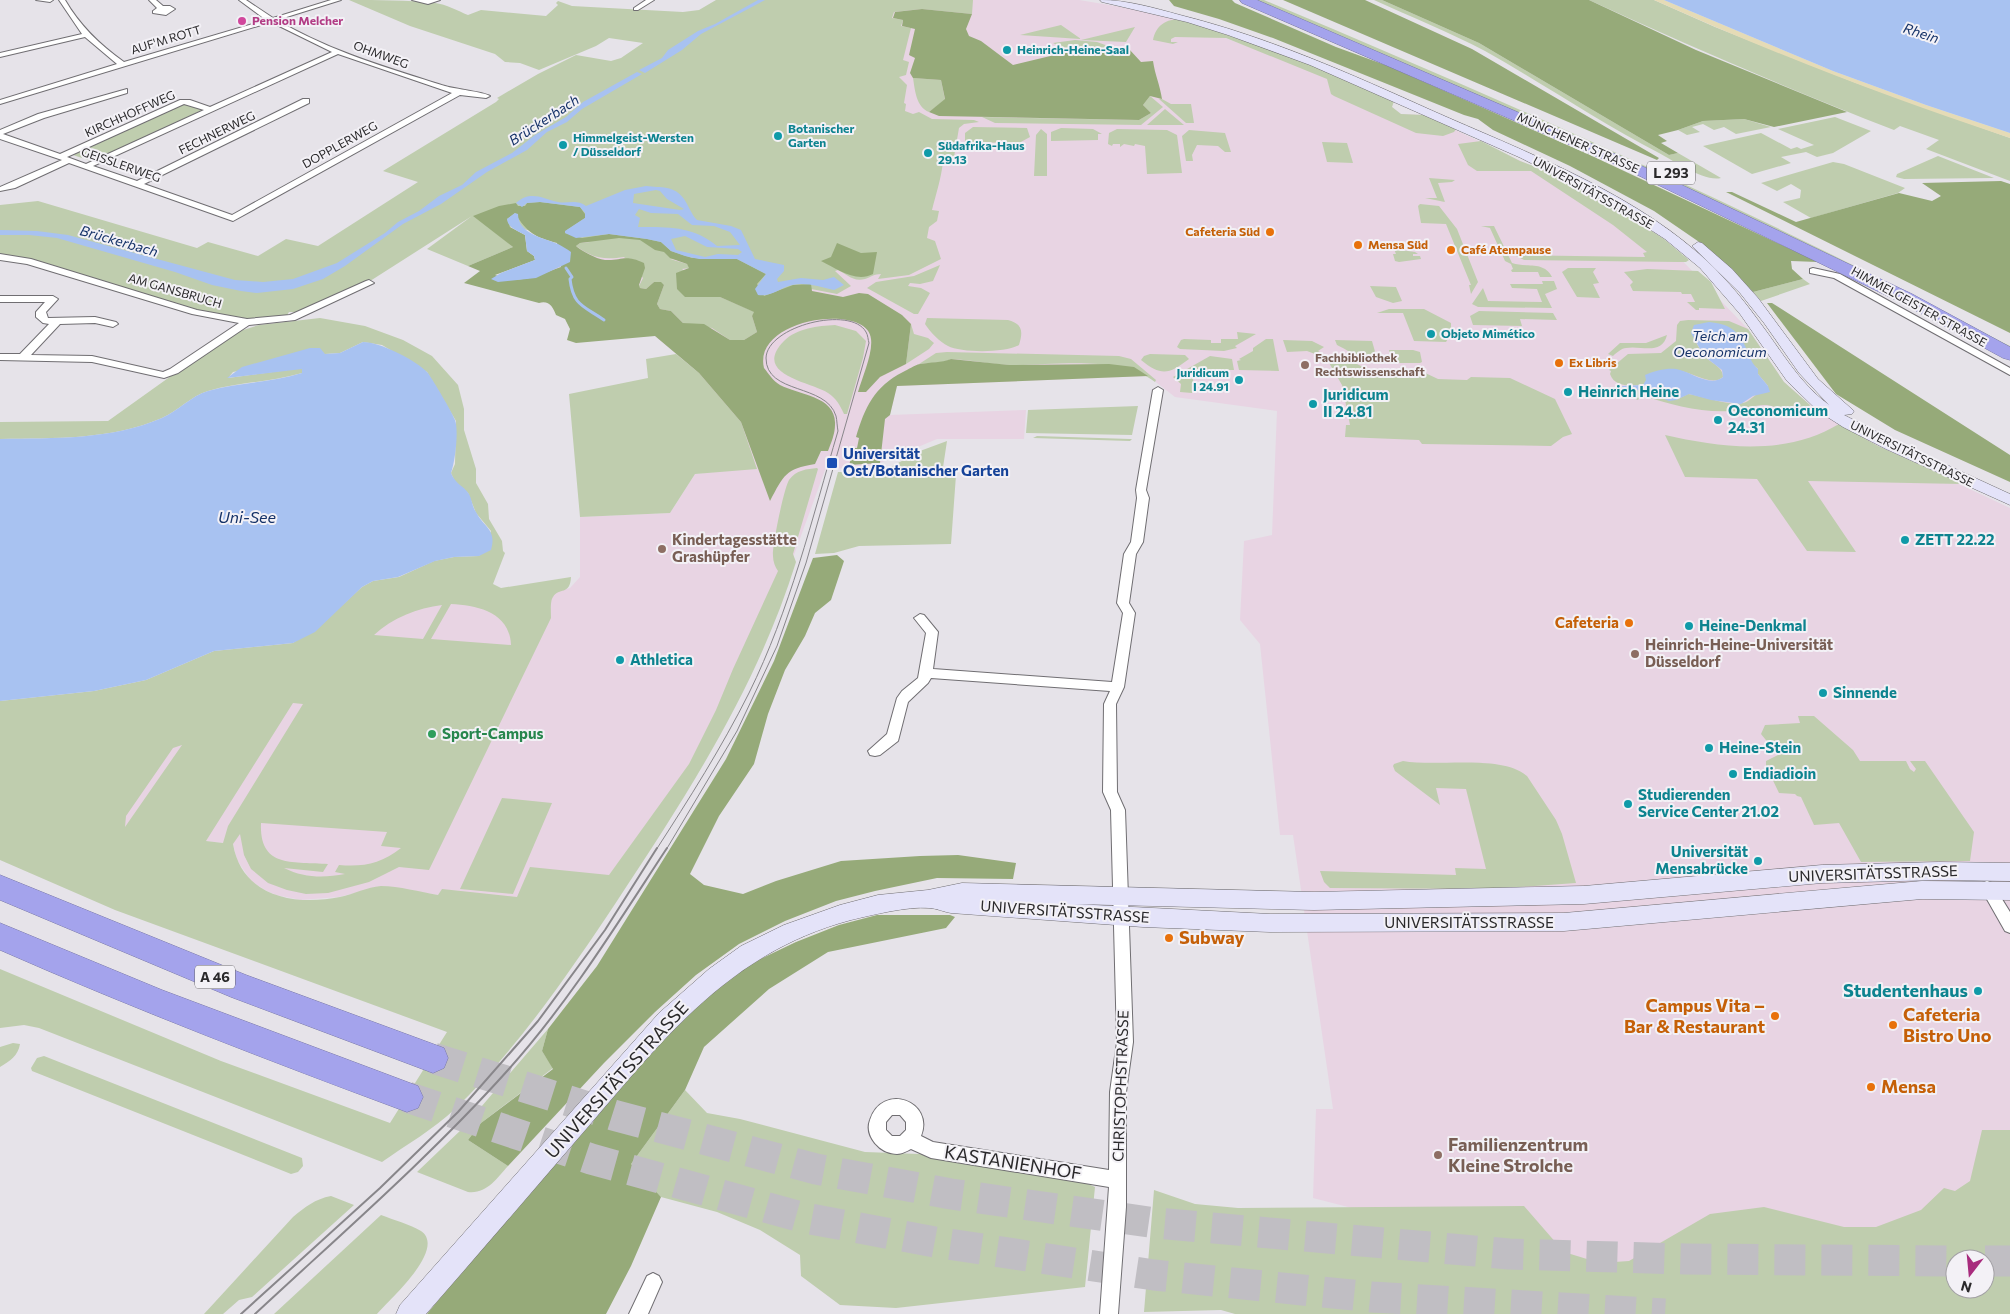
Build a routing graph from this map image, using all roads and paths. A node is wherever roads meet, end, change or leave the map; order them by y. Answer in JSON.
{"nodes":[{"id":1,"x":39,"y":0,"type":"edge"},
{"id":2,"x":50,"y":0,"type":"edge"},
{"id":3,"x":62,"y":0,"type":"edge"},
{"id":4,"x":152,"y":0,"type":"edge"},
{"id":5,"x":242,"y":0,"type":"edge"},
{"id":6,"x":338,"y":0,"type":"edge"},
{"id":7,"x":415,"y":0,"type":"edge"},
{"id":8,"x":437,"y":0,"type":"edge"},
{"id":9,"x":651,"y":0,"type":"edge"},
{"id":10,"x":1104,"y":0,"type":"edge"},
{"id":11,"x":1132,"y":0,"type":"edge"},
{"id":12,"x":1238,"y":0,"type":"edge"},
{"id":13,"x":1246,"y":0,"type":"edge"},
{"id":14,"x":1269,"y":4,"type":"edge"},
{"id":15,"x":161,"y":8,"type":"dead end"},
{"id":16,"x":636,"y":9,"type":"dead end"},
{"id":17,"x":272,"y":20,"type":"junction"},
{"id":18,"x":85,"y":35,"type":"junction"},
{"id":19,"x":339,"y":51,"type":"junction"},
{"id":20,"x":0,"y":55,"type":"edge"},
{"id":21,"x":123,"y":65,"type":"junction"},
{"id":22,"x":124,"y":91,"type":"dead end"},
{"id":23,"x":459,"y":92,"type":"junction"},
{"id":24,"x":486,"y":96,"type":"dead end"},
{"id":25,"x":306,"y":101,"type":"dead end"},
{"id":26,"x":0,"y":102,"type":"edge"},
{"id":27,"x":209,"y":109,"type":"junction"},
{"id":28,"x":0,"y":134,"type":"edge"},
{"id":29,"x":65,"y":158,"type":"junction"},
{"id":30,"x":87,"y":166,"type":"junction"},
{"id":31,"x":138,"y":184,"type":"junction"},
{"id":32,"x":0,"y":189,"type":"edge"},
{"id":33,"x":233,"y":218,"type":"joint"},
{"id":34,"x":0,"y":257,"type":"edge"},
{"id":35,"x":1813,"y":271,"type":"dead end"},
{"id":36,"x":369,"y":283,"type":"dead end"},
{"id":37,"x":0,"y":298,"type":"edge"},
{"id":38,"x":56,"y":321,"type":"junction"},
{"id":39,"x":247,"y":322,"type":"junction"},
{"id":40,"x":113,"y":324,"type":"dead end"},
{"id":41,"x":2010,"y":341,"type":"edge"},
{"id":42,"x":2010,"y":354,"type":"edge"},
{"id":43,"x":0,"y":357,"type":"edge"},
{"id":44,"x":22,"y":358,"type":"junction"},
{"id":45,"x":2010,"y":372,"type":"edge"},
{"id":46,"x":1158,"y":390,"type":"dead end"},
{"id":47,"x":2010,"y":488,"type":"edge"},
{"id":48,"x":2010,"y":500,"type":"edge"},
{"id":49,"x":920,"y":618,"type":"dead end"},
{"id":50,"x":926,"y":673,"type":"junction"},
{"id":51,"x":1118,"y":687,"type":"junction"},
{"id":52,"x":875,"y":751,"type":"dead end"},
{"id":53,"x":1978,"y":871,"type":"junction"},
{"id":54,"x":2010,"y":872,"type":"edge"},
{"id":55,"x":0,"y":887,"type":"edge"},
{"id":56,"x":2000,"y":891,"type":"edge"},
{"id":57,"x":1120,"y":896,"type":"junction"},
{"id":58,"x":928,"y":898,"type":"junction"},
{"id":59,"x":1120,"y":916,"type":"junction"},
{"id":60,"x":2010,"y":926,"type":"edge"},
{"id":61,"x":0,"y":936,"type":"edge"},
{"id":62,"x":433,"y":1058,"type":"tunnel mouth"},
{"id":63,"x":407,"y":1097,"type":"tunnel mouth"},
{"id":64,"x":910,"y":1139,"type":"dead end"},
{"id":65,"x":1118,"y":1180,"type":"junction"},
{"id":66,"x":653,"y":1282,"type":"dead end"},
{"id":67,"x":409,"y":1314,"type":"edge"},
{"id":68,"x":638,"y":1314,"type":"edge"},
{"id":69,"x":1110,"y":1314,"type":"edge"}],
"edges":[{"from":1,"to":2,"type":"street"},
{"from":3,"to":18,"type":"street"},
{"from":4,"to":15,"type":"street"},
{"from":5,"to":17,"type":"street","name":"OHMWEG"},
{"from":6,"to":17,"type":"street","name":"AUF'M ROTT"},
{"from":7,"to":8,"type":"street"},
{"from":9,"to":16,"type":"street"},
{"from":10,"to":48,"type":"street","name":"UNIVERSITÄTSSTRASSE"},
{"from":11,"to":47,"type":"street","name":"UNIVERSITÄTSSTRASSE"},
{"from":12,"to":14,"type":"highway"},
{"from":13,"to":14,"type":"highway","name":"MÜNCHENER STRASSE","number":"L 293"},
{"from":14,"to":41,"type":"highway","name":"MÜNCHENER STRASSE","number":"L 293"},
{"from":14,"to":42,"type":"highway","name":"MÜNCHENER STRASSE","number":"L 293"},
{"from":17,"to":19,"type":"street","name":"OHMWEG"},
{"from":17,"to":21,"type":"street","name":"AUF'M ROTT"},
{"from":18,"to":20,"type":"street"},
{"from":18,"to":21,"type":"street"},
{"from":19,"to":23,"type":"street","name":"OHMWEG"},
{"from":19,"to":27,"type":"street","name":"KIRCHHOFFWEG"},
{"from":21,"to":26,"type":"street","name":"AUF'M ROTT"},
{"from":22,"to":28,"type":"street","name":"GEISSLERWEG"},
{"from":23,"to":24,"type":"street","name":"OHMWEG"},
{"from":23,"to":33,"type":"street","name":"DOPPLERWEG"},
{"from":25,"to":31,"type":"street","name":"FECHNERWEG"},
{"from":27,"to":29,"type":"street","name":"KIRCHHOFFWEG"},
{"from":27,"to":30,"type":"street","name":"KIRCHHOFFWEG"},
{"from":28,"to":29,"type":"street","name":"GEISSLERWEG"},
{"from":29,"to":30,"type":"street","name":"GEISSLERWEG"},
{"from":29,"to":32,"type":"street","name":"KIRCHHOFFWEG"},
{"from":30,"to":31,"type":"street","name":"GEISSLERWEG"},
{"from":31,"to":33,"type":"street","name":"GEISSLERWEG"},
{"from":34,"to":39,"type":"street","name":"AM GANSBRUCH"},
{"from":35,"to":45,"type":"street","name":"HIMMELGEISTER STRASSE"},
{"from":36,"to":39,"type":"street","name":"AM GANSBRUCH"},
{"from":37,"to":38,"type":"street"},
{"from":38,"to":40,"type":"street"},
{"from":38,"to":44,"type":"street"},
{"from":39,"to":44,"type":"street"},
{"from":43,"to":44,"type":"street"},
{"from":46,"to":51,"type":"street","name":"CHRISTOPHSTRASSE"},
{"from":49,"to":50,"type":"street"},
{"from":50,"to":51,"type":"street"},
{"from":50,"to":52,"type":"street"},
{"from":51,"to":57,"type":"street","name":"CHRISTOPHSTRASSE"},
{"from":53,"to":54,"type":"street","name":"UNIVERSITÄTSSTRASSE"},
{"from":53,"to":56,"type":"street"},
{"from":53,"to":57,"type":"street","name":"UNIVERSITÄTSSTRASSE"},
{"from":55,"to":62,"type":"highway","number":"A 46"},
{"from":56,"to":59,"type":"street","name":"UNIVERSITÄTSSTRASSE"},
{"from":56,"to":60,"type":"street"},
{"from":57,"to":58,"type":"street","name":"UNIVERSITÄTSSTRASSE"},
{"from":57,"to":59,"type":"street","name":"CHRISTOPHSTRASSE"},
{"from":58,"to":59,"type":"street","name":"UNIVERSITÄTSSTRASSE"},
{"from":58,"to":67,"type":"street","name":"UNIVERSITÄTSSTRASSE"},
{"from":59,"to":65,"type":"street","name":"CHRISTOPHSTRASSE"},
{"from":61,"to":63,"type":"highway"},
{"from":64,"to":65,"type":"street","name":"KASTANIENHOF"},
{"from":65,"to":69,"type":"street","name":"CHRISTOPHSTRASSE"},
{"from":66,"to":68,"type":"street"}]}
